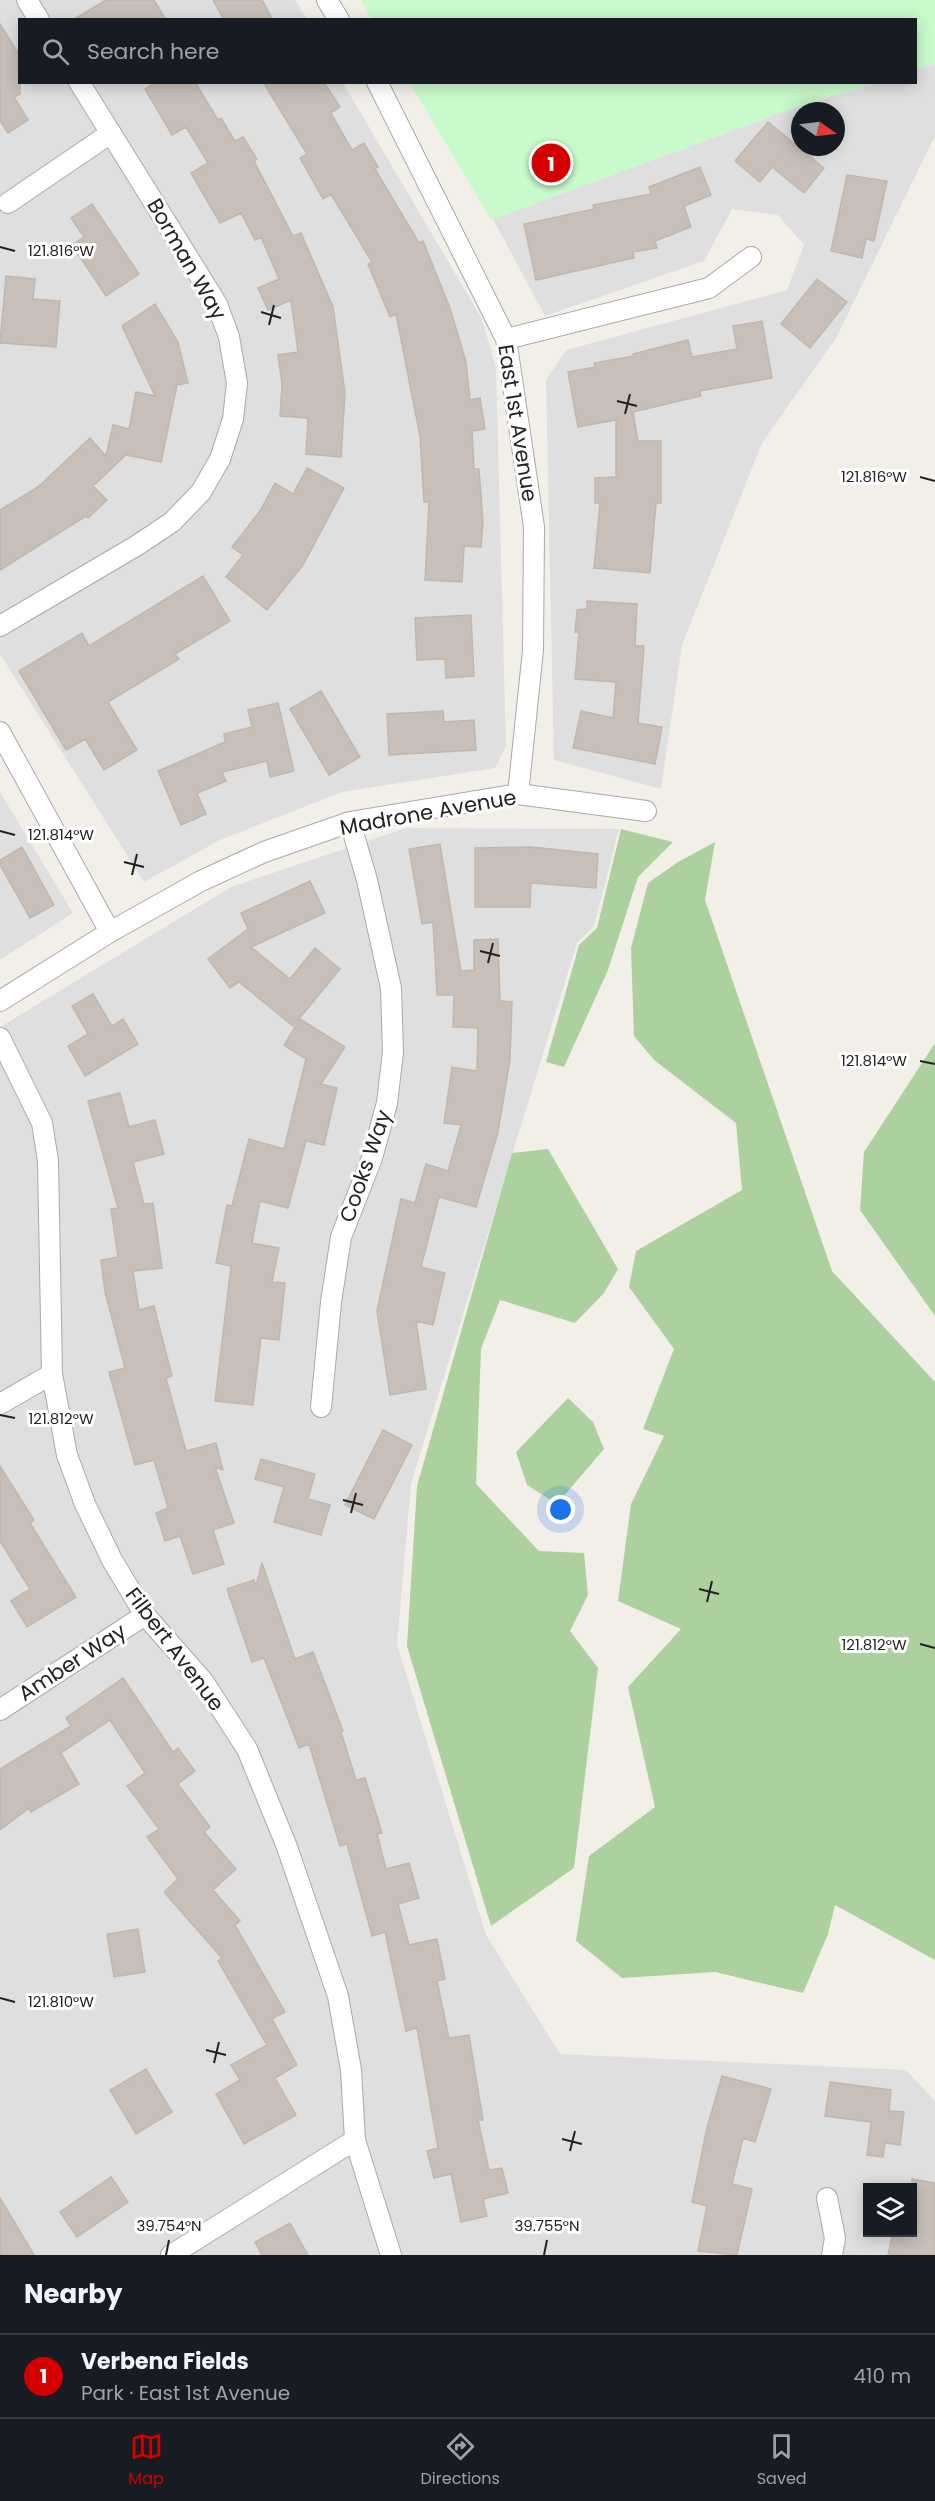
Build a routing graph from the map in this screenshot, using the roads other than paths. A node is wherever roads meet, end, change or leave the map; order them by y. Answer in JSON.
{"nodes":[{"id":1,"x":27,"y":0,"type":"edge"},
{"id":2,"x":327,"y":0,"type":"edge"},
{"id":3,"x":38,"y":18,"type":"edge"},
{"id":4,"x":338,"y":18,"type":"edge"},
{"id":5,"x":80,"y":84,"type":"edge"},
{"id":6,"x":378,"y":84,"type":"edge"},
{"id":7,"x":111,"y":133,"type":"junction"},
{"id":8,"x":8,"y":203,"type":"dead end"},
{"id":9,"x":751,"y":257,"type":"dead end"},
{"id":10,"x":506,"y":339,"type":"junction"},
{"id":11,"x":0,"y":626,"type":"edge"},
{"id":12,"x":0,"y":732,"type":"edge"},
{"id":13,"x":518,"y":794,"type":"junction"},
{"id":14,"x":646,"y":811,"type":"dead end"},
{"id":15,"x":350,"y":822,"type":"junction"},
{"id":16,"x":110,"y":932,"type":"junction"},
{"id":17,"x":0,"y":1001,"type":"edge"},
{"id":18,"x":0,"y":1038,"type":"edge"},
{"id":19,"x":52,"y":1374,"type":"junction"},
{"id":20,"x":0,"y":1404,"type":"edge"},
{"id":21,"x":321,"y":1407,"type":"dead end"},
{"id":22,"x":145,"y":1615,"type":"junction"},
{"id":23,"x":0,"y":1710,"type":"edge"},
{"id":24,"x":355,"y":2140,"type":"junction"},
{"id":25,"x":827,"y":2198,"type":"dead end"},
{"id":26,"x":171,"y":2255,"type":"edge"},
{"id":27,"x":391,"y":2255,"type":"edge"},
{"id":28,"x":832,"y":2255,"type":"edge"}],
"edges":[{"from":1,"to":3,"type":"street"},
{"from":2,"to":4,"type":"street"},
{"from":5,"to":7,"type":"street","name":"Borman Way"},
{"from":6,"to":10,"type":"street","name":"East 1st Avenue"},
{"from":7,"to":8,"type":"street"},
{"from":7,"to":11,"type":"street","name":"Borman Way"},
{"from":9,"to":10,"type":"street"},
{"from":10,"to":13,"type":"street","name":"East 1st Avenue"},
{"from":12,"to":16,"type":"street"},
{"from":13,"to":14,"type":"street","name":"Madrone Avenue"},
{"from":13,"to":15,"type":"street","name":"Madrone Avenue"},
{"from":15,"to":16,"type":"street","name":"Madrone Avenue"},
{"from":15,"to":21,"type":"street","name":"Cooks Way"},
{"from":16,"to":17,"type":"street","name":"Madrone Avenue"},
{"from":18,"to":19,"type":"street","name":"Filbert Avenue"},
{"from":19,"to":20,"type":"street"},
{"from":19,"to":22,"type":"street","name":"Filbert Avenue"},
{"from":22,"to":23,"type":"street","name":"Amber Way"},
{"from":22,"to":24,"type":"street","name":"Filbert Avenue"},
{"from":24,"to":26,"type":"street"},
{"from":24,"to":27,"type":"street","name":"Filbert Avenue"},
{"from":25,"to":28,"type":"street"}]}
